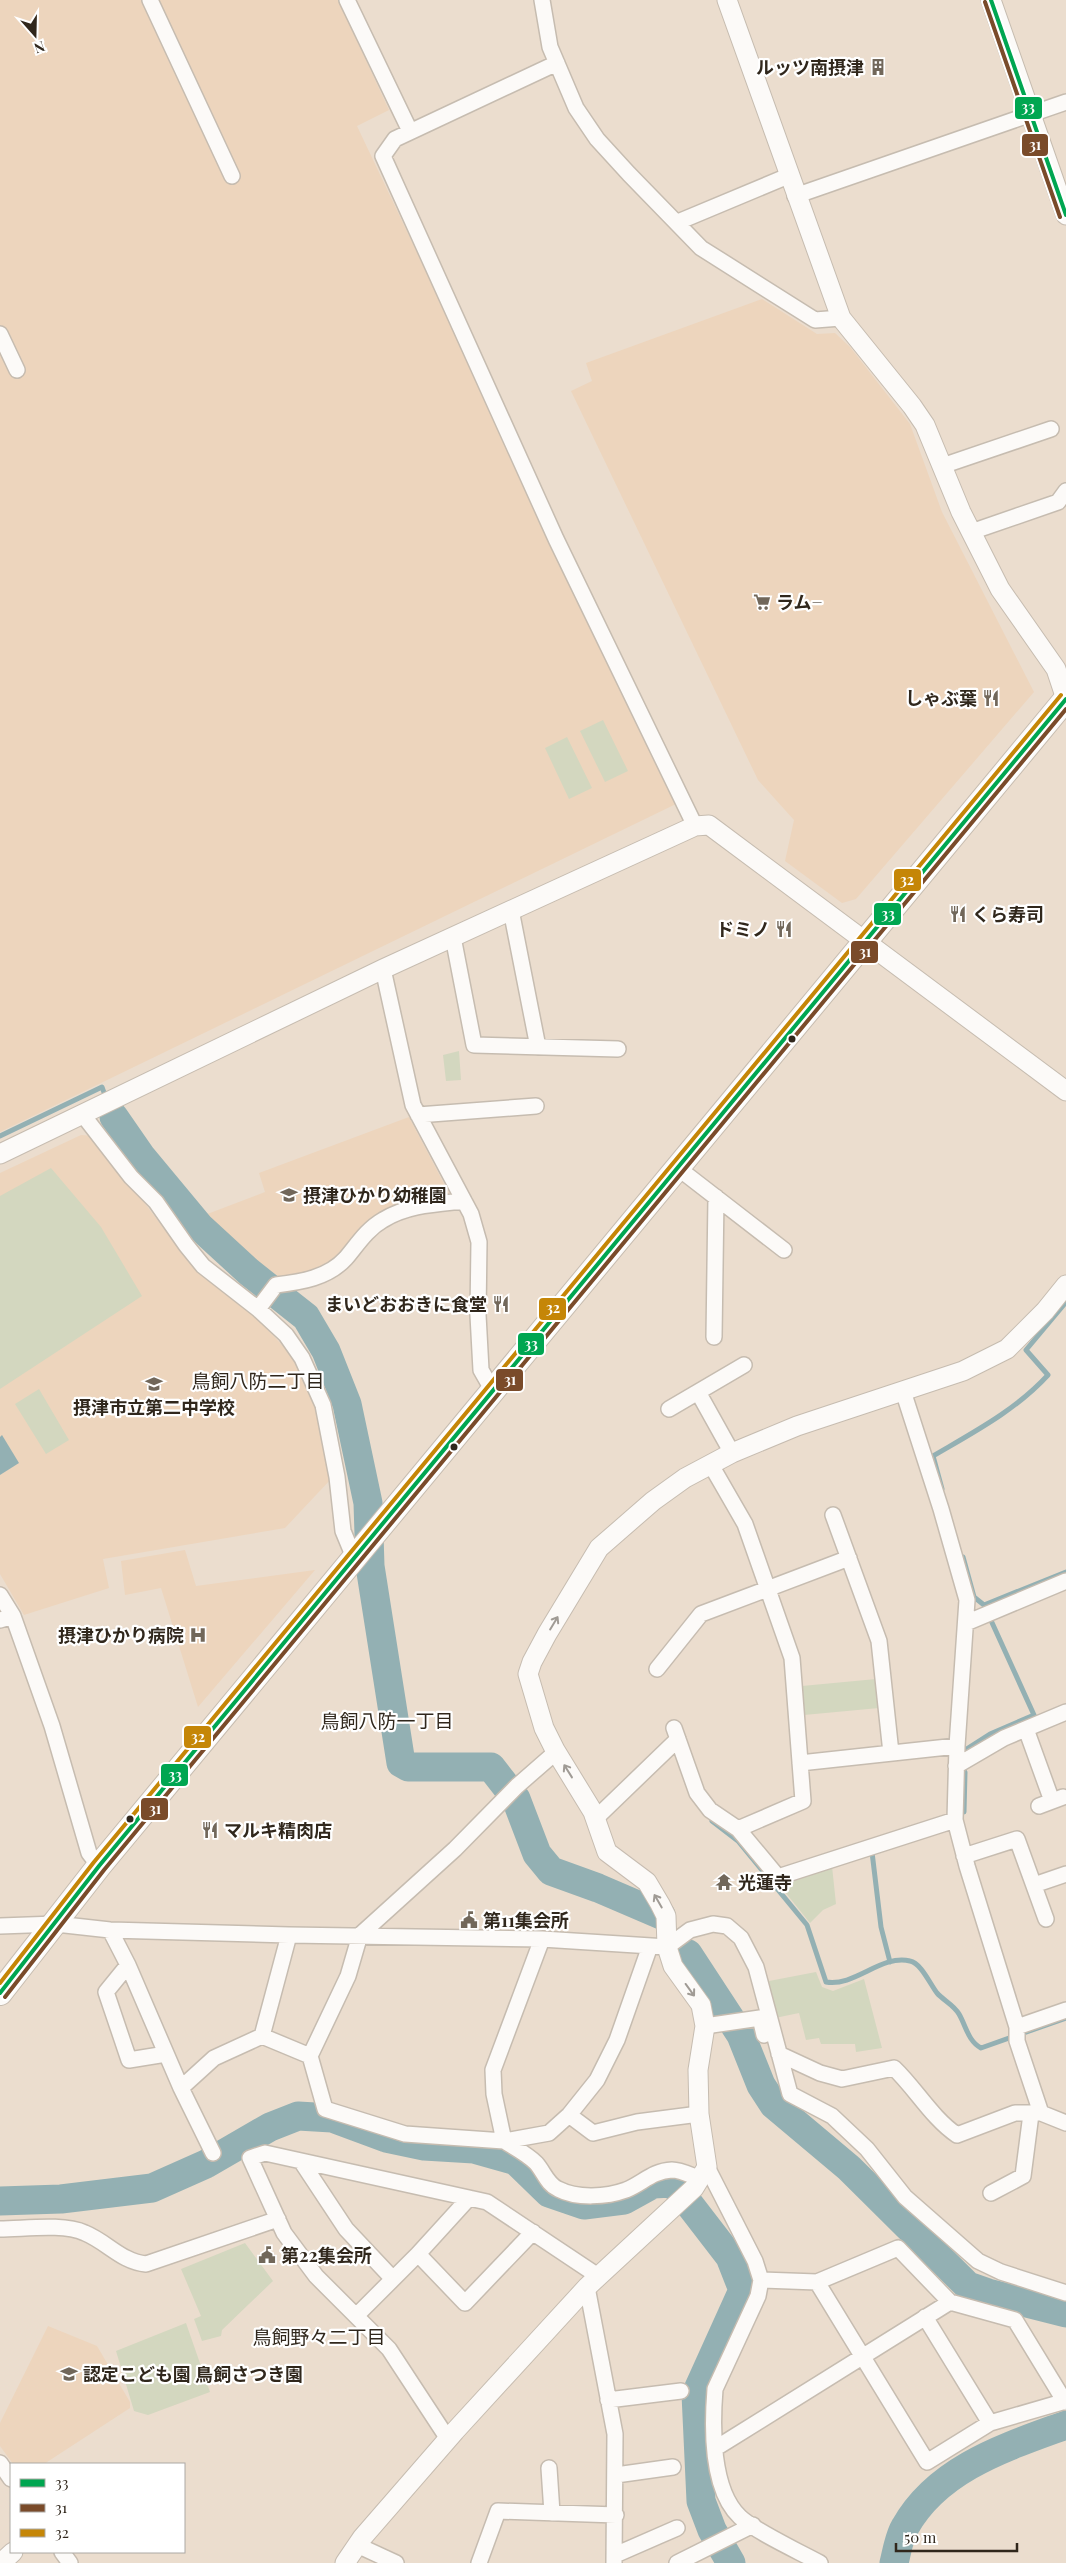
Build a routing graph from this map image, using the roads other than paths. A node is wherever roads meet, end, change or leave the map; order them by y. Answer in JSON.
{"nodes":[{"id":1,"x":150,"y":0,"type":"edge"},
{"id":2,"x":347,"y":0,"type":"edge"},
{"id":3,"x":542,"y":0,"type":"edge"},
{"id":4,"x":727,"y":0,"type":"edge"},
{"id":5,"x":990,"y":0,"type":"edge"},
{"id":6,"x":556,"y":63,"type":"junction"},
{"id":7,"x":1066,"y":102,"type":"edge"},
{"id":8,"x":1030,"y":114,"type":"junction"},
{"id":9,"x":410,"y":131,"type":"junction"},
{"id":10,"x":232,"y":176,"type":"dead end"},
{"id":11,"x":788,"y":176,"type":"junction"},
{"id":12,"x":795,"y":196,"type":"junction"},
{"id":13,"x":1066,"y":215,"type":"edge"},
{"id":14,"x":678,"y":222,"type":"junction"},
{"id":15,"x":841,"y":318,"type":"junction"},
{"id":16,"x":0,"y":334,"type":"edge"},
{"id":17,"x":17,"y":370,"type":"dead end"},
{"id":18,"x":1051,"y":429,"type":"dead end"},
{"id":19,"x":942,"y":466,"type":"junction"},
{"id":20,"x":1066,"y":491,"type":"edge"},
{"id":21,"x":972,"y":532,"type":"junction"},
{"id":22,"x":1066,"y":699,"type":"edge"},
{"id":23,"x":695,"y":826,"type":"junction"},
{"id":24,"x":511,"y":910,"type":"junction"},
{"id":25,"x":453,"y":937,"type":"junction"},
{"id":26,"x":866,"y":942,"type":"junction"},
{"id":27,"x":383,"y":969,"type":"junction"},
{"id":28,"x":538,"y":1046,"type":"junction"},
{"id":29,"x":618,"y":1049,"type":"dead end"},
{"id":30,"x":1066,"y":1090,"type":"edge"},
{"id":31,"x":536,"y":1106,"type":"dead end"},
{"id":32,"x":83,"y":1115,"type":"junction"},
{"id":33,"x":418,"y":1115,"type":"junction"},
{"id":34,"x":0,"y":1154,"type":"edge"},
{"id":35,"x":678,"y":1168,"type":"junction"},
{"id":36,"x":716,"y":1197,"type":"junction"},
{"id":37,"x":464,"y":1201,"type":"junction"},
{"id":38,"x":784,"y":1250,"type":"dead end"},
{"id":39,"x":1066,"y":1285,"type":"edge"},
{"id":40,"x":258,"y":1309,"type":"junction"},
{"id":41,"x":714,"y":1337,"type":"dead end"},
{"id":42,"x":744,"y":1365,"type":"dead end"},
{"id":43,"x":493,"y":1391,"type":"junction"},
{"id":44,"x":903,"y":1391,"type":"junction"},
{"id":45,"x":698,"y":1392,"type":"junction"},
{"id":46,"x":669,"y":1409,"type":"dead end"},
{"id":47,"x":732,"y":1453,"type":"junction"},
{"id":48,"x":711,"y":1464,"type":"junction"},
{"id":49,"x":833,"y":1515,"type":"dead end"},
{"id":50,"x":357,"y":1556,"type":"junction"},
{"id":51,"x":849,"y":1558,"type":"junction"},
{"id":52,"x":1066,"y":1581,"type":"edge"},
{"id":53,"x":768,"y":1588,"type":"junction"},
{"id":54,"x":0,"y":1595,"type":"edge"},
{"id":55,"x":6,"y":1618,"type":"edge"},
{"id":56,"x":966,"y":1622,"type":"junction"},
{"id":57,"x":657,"y":1669,"type":"dead end"},
{"id":58,"x":1066,"y":1712,"type":"edge"},
{"id":59,"x":1026,"y":1729,"type":"junction"},
{"id":60,"x":957,"y":1746,"type":"junction"},
{"id":61,"x":556,"y":1752,"type":"junction"},
{"id":62,"x":891,"y":1753,"type":"junction"},
{"id":63,"x":800,"y":1763,"type":"junction"},
{"id":64,"x":956,"y":1766,"type":"junction"},
{"id":65,"x":1051,"y":1801,"type":"dead end"},
{"id":66,"x":595,"y":1819,"type":"junction"},
{"id":67,"x":956,"y":1820,"type":"junction"},
{"id":68,"x":738,"y":1829,"type":"junction"},
{"id":69,"x":964,"y":1856,"type":"junction"},
{"id":70,"x":99,"y":1866,"type":"junction"},
{"id":71,"x":1066,"y":1874,"type":"edge"},
{"id":72,"x":1034,"y":1885,"type":"junction"},
{"id":73,"x":1046,"y":1919,"type":"dead end"},
{"id":74,"x":56,"y":1924,"type":"junction"},
{"id":75,"x":0,"y":1926,"type":"edge"},
{"id":76,"x":110,"y":1930,"type":"junction"},
{"id":77,"x":289,"y":1935,"type":"junction"},
{"id":78,"x":360,"y":1936,"type":"junction"},
{"id":79,"x":542,"y":1938,"type":"junction"},
{"id":80,"x":659,"y":1947,"type":"junction"},
{"id":81,"x":128,"y":1965,"type":"junction"},
{"id":82,"x":0,"y":1992,"type":"edge"},
{"id":83,"x":1066,"y":2010,"type":"edge"},
{"id":84,"x":705,"y":2026,"type":"junction"},
{"id":85,"x":1017,"y":2033,"type":"junction"},
{"id":86,"x":262,"y":2036,"type":"junction"},
{"id":87,"x":166,"y":2054,"type":"junction"},
{"id":88,"x":310,"y":2056,"type":"junction"},
{"id":89,"x":781,"y":2061,"type":"junction"},
{"id":90,"x":181,"y":2088,"type":"junction"},
{"id":91,"x":699,"y":2114,"type":"junction"},
{"id":92,"x":1036,"y":2114,"type":"junction"},
{"id":93,"x":569,"y":2115,"type":"junction"},
{"id":94,"x":1066,"y":2123,"type":"edge"},
{"id":95,"x":504,"y":2141,"type":"junction"},
{"id":96,"x":213,"y":2153,"type":"dead end"},
{"id":97,"x":301,"y":2161,"type":"junction"},
{"id":98,"x":701,"y":2178,"type":"junction"},
{"id":99,"x":991,"y":2193,"type":"dead end"},
{"id":100,"x":469,"y":2198,"type":"junction"},
{"id":101,"x":278,"y":2219,"type":"junction"},
{"id":102,"x":0,"y":2229,"type":"edge"},
{"id":103,"x":533,"y":2232,"type":"junction"},
{"id":104,"x":418,"y":2254,"type":"junction"},
{"id":105,"x":393,"y":2279,"type":"junction"},
{"id":106,"x":761,"y":2280,"type":"junction"},
{"id":107,"x":593,"y":2282,"type":"junction"},
{"id":108,"x":818,"y":2282,"type":"junction"},
{"id":109,"x":1066,"y":2293,"type":"edge"},
{"id":110,"x":950,"y":2302,"type":"junction"},
{"id":111,"x":356,"y":2316,"type":"junction"},
{"id":112,"x":925,"y":2317,"type":"junction"},
{"id":113,"x":861,"y":2356,"type":"junction"},
{"id":114,"x":681,"y":2391,"type":"dead end"},
{"id":115,"x":608,"y":2400,"type":"junction"},
{"id":116,"x":1065,"y":2402,"type":"edge"},
{"id":117,"x":990,"y":2423,"type":"junction"},
{"id":118,"x":448,"y":2439,"type":"junction"},
{"id":119,"x":716,"y":2448,"type":"junction"},
{"id":120,"x":0,"y":2463,"type":"edge"},
{"id":121,"x":673,"y":2467,"type":"dead end"},
{"id":122,"x":549,"y":2468,"type":"dead end"},
{"id":123,"x":616,"y":2475,"type":"junction"},
{"id":124,"x":10,"y":2478,"type":"edge"},
{"id":125,"x":552,"y":2513,"type":"junction"},
{"id":126,"x":616,"y":2516,"type":"junction"},
{"id":127,"x":753,"y":2525,"type":"junction"},
{"id":128,"x":676,"y":2528,"type":"dead end"},
{"id":129,"x":357,"y":2545,"type":"junction"},
{"id":130,"x":12,"y":2553,"type":"edge"},
{"id":131,"x":614,"y":2559,"type":"edge"},
{"id":132,"x":1,"y":2563,"type":"edge"},
{"id":133,"x":345,"y":2563,"type":"edge"},
{"id":134,"x":396,"y":2563,"type":"edge"},
{"id":135,"x":479,"y":2563,"type":"edge"},
{"id":136,"x":676,"y":2563,"type":"edge"},
{"id":137,"x":820,"y":2563,"type":"edge"}],
"edges":[{"from":1,"to":10,"type":"street"},
{"from":2,"to":9,"type":"street"},
{"from":3,"to":6,"type":"street"},
{"from":4,"to":11,"type":"street"},
{"from":5,"to":8,"type":"street"},
{"from":6,"to":9,"type":"street"},
{"from":6,"to":14,"type":"street"},
{"from":7,"to":8,"type":"street"},
{"from":8,"to":12,"type":"street"},
{"from":8,"to":13,"type":"street"},
{"from":9,"to":23,"type":"street"},
{"from":11,"to":12,"type":"street"},
{"from":11,"to":14,"type":"street"},
{"from":12,"to":15,"type":"street"},
{"from":14,"to":15,"type":"street"},
{"from":15,"to":19,"type":"street"},
{"from":16,"to":17,"type":"street"},
{"from":18,"to":19,"type":"street"},
{"from":19,"to":21,"type":"street"},
{"from":20,"to":21,"type":"street"},
{"from":21,"to":22,"type":"street"},
{"from":22,"to":26,"type":"main road"},
{"from":23,"to":24,"type":"street"},
{"from":23,"to":26,"type":"street"},
{"from":24,"to":25,"type":"street"},
{"from":24,"to":28,"type":"street"},
{"from":25,"to":27,"type":"street"},
{"from":25,"to":28,"type":"street"},
{"from":26,"to":30,"type":"street"},
{"from":26,"to":35,"type":"main road"},
{"from":27,"to":32,"type":"street"},
{"from":27,"to":33,"type":"street"},
{"from":28,"to":29,"type":"street"},
{"from":31,"to":33,"type":"street"},
{"from":32,"to":34,"type":"street"},
{"from":32,"to":40,"type":"street"},
{"from":33,"to":37,"type":"street"},
{"from":35,"to":36,"type":"street"},
{"from":35,"to":43,"type":"main road"},
{"from":36,"to":38,"type":"street"},
{"from":36,"to":41,"type":"street"},
{"from":37,"to":40,"type":"street"},
{"from":37,"to":43,"type":"street"},
{"from":39,"to":44,"type":"street"},
{"from":40,"to":50,"type":"street"},
{"from":42,"to":45,"type":"street"},
{"from":43,"to":50,"type":"main road"},
{"from":44,"to":47,"type":"street"},
{"from":44,"to":56,"type":"street"},
{"from":45,"to":46,"type":"street"},
{"from":45,"to":47,"type":"street"},
{"from":47,"to":48,"type":"street"},
{"from":48,"to":53,"type":"street"},
{"from":61,"to":48,"type":"street","one_way":true},
{"from":49,"to":51,"type":"street"},
{"from":50,"to":70,"type":"main road"},
{"from":51,"to":53,"type":"street"},
{"from":51,"to":62,"type":"street"},
{"from":52,"to":56,"type":"street"},
{"from":53,"to":57,"type":"street"},
{"from":53,"to":63,"type":"street"},
{"from":54,"to":55,"type":"street"},
{"from":55,"to":70,"type":"street"},
{"from":56,"to":60,"type":"street"},
{"from":58,"to":59,"type":"street"},
{"from":59,"to":64,"type":"street"},
{"from":59,"to":65,"type":"street"},
{"from":60,"to":62,"type":"street"},
{"from":60,"to":64,"type":"street"},
{"from":66,"to":61,"type":"street","one_way":true},
{"from":61,"to":78,"type":"street"},
{"from":62,"to":63,"type":"street"},
{"from":63,"to":68,"type":"street"},
{"from":64,"to":67,"type":"street"},
{"from":66,"to":68,"type":"street"},
{"from":80,"to":66,"type":"street","one_way":true},
{"from":67,"to":68,"type":"street"},
{"from":67,"to":69,"type":"street"},
{"from":69,"to":72,"type":"street"},
{"from":69,"to":85,"type":"street"},
{"from":70,"to":74,"type":"main road"},
{"from":71,"to":72,"type":"street"},
{"from":72,"to":73,"type":"street"},
{"from":74,"to":75,"type":"street"},
{"from":74,"to":76,"type":"street"},
{"from":74,"to":82,"type":"main road"},
{"from":76,"to":77,"type":"street"},
{"from":76,"to":81,"type":"street"},
{"from":77,"to":78,"type":"street"},
{"from":77,"to":86,"type":"street"},
{"from":78,"to":79,"type":"street"},
{"from":78,"to":88,"type":"street"},
{"from":79,"to":80,"type":"street"},
{"from":79,"to":95,"type":"street"},
{"from":80,"to":84,"type":"street","one_way":true},
{"from":80,"to":89,"type":"street"},
{"from":80,"to":93,"type":"street"},
{"from":81,"to":87,"type":"street"},
{"from":81,"to":87,"type":"street"},
{"from":83,"to":85,"type":"street"},
{"from":84,"to":89,"type":"street"},
{"from":84,"to":91,"type":"street"},
{"from":85,"to":92,"type":"street"},
{"from":86,"to":88,"type":"street"},
{"from":86,"to":90,"type":"street"},
{"from":87,"to":90,"type":"street"},
{"from":88,"to":95,"type":"street"},
{"from":89,"to":92,"type":"street"},
{"from":89,"to":109,"type":"street"},
{"from":90,"to":96,"type":"street"},
{"from":91,"to":93,"type":"street"},
{"from":91,"to":98,"type":"street"},
{"from":92,"to":94,"type":"street"},
{"from":92,"to":99,"type":"street"},
{"from":93,"to":95,"type":"street"},
{"from":95,"to":98,"type":"street"},
{"from":97,"to":100,"type":"street"},
{"from":97,"to":101,"type":"street"},
{"from":97,"to":105,"type":"street"},
{"from":98,"to":106,"type":"street"},
{"from":98,"to":107,"type":"street"},
{"from":100,"to":103,"type":"street"},
{"from":100,"to":104,"type":"street"},
{"from":101,"to":102,"type":"street"},
{"from":101,"to":111,"type":"street"},
{"from":103,"to":104,"type":"street"},
{"from":103,"to":107,"type":"street"},
{"from":104,"to":105,"type":"street"},
{"from":105,"to":111,"type":"street"},
{"from":106,"to":108,"type":"street"},
{"from":106,"to":119,"type":"street"},
{"from":107,"to":115,"type":"street"},
{"from":107,"to":118,"type":"street"},
{"from":108,"to":110,"type":"street"},
{"from":108,"to":113,"type":"street"},
{"from":110,"to":112,"type":"street"},
{"from":110,"to":116,"type":"street"},
{"from":111,"to":118,"type":"street"},
{"from":112,"to":113,"type":"street"},
{"from":112,"to":117,"type":"street"},
{"from":113,"to":117,"type":"street"},
{"from":113,"to":119,"type":"street"},
{"from":114,"to":115,"type":"street"},
{"from":115,"to":123,"type":"street"},
{"from":116,"to":117,"type":"street"},
{"from":118,"to":129,"type":"street"},
{"from":119,"to":127,"type":"street"},
{"from":120,"to":124,"type":"street"},
{"from":121,"to":123,"type":"street"},
{"from":122,"to":125,"type":"street"},
{"from":123,"to":126,"type":"street"},
{"from":125,"to":126,"type":"street"},
{"from":125,"to":135,"type":"street"},
{"from":126,"to":131,"type":"street"},
{"from":127,"to":136,"type":"street"},
{"from":127,"to":137,"type":"street"},
{"from":128,"to":131,"type":"street"},
{"from":129,"to":133,"type":"street"},
{"from":129,"to":134,"type":"street"},
{"from":130,"to":132,"type":"street"}]}
